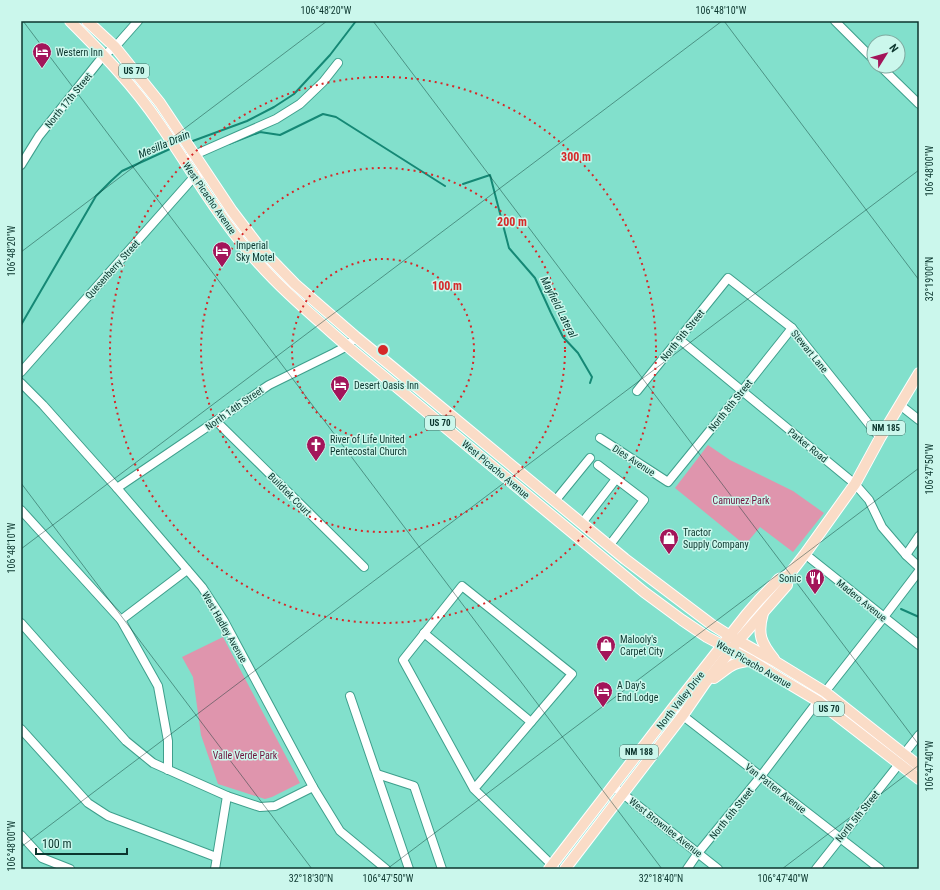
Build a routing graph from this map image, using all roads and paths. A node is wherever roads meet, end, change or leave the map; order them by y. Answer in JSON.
{"nodes":[{"id":1,"x":70,"y":21,"type":"edge"},
{"id":2,"x":87,"y":21,"type":"edge"},
{"id":3,"x":138,"y":21,"type":"edge"},
{"id":4,"x":835,"y":21,"type":"edge"},
{"id":5,"x":115,"y":47,"type":"junction"},
{"id":6,"x":866,"y":52,"type":"edge"},
{"id":7,"x":104,"y":55,"type":"junction"},
{"id":8,"x":338,"y":63,"type":"dead end"},
{"id":9,"x":888,"y":74,"type":"edge"},
{"id":10,"x":919,"y":104,"type":"edge"},
{"id":11,"x":194,"y":154,"type":"junction"},
{"id":12,"x":183,"y":160,"type":"junction"},
{"id":13,"x":21,"y":165,"type":"edge"},
{"id":14,"x":206,"y":172,"type":"junction"},
{"id":15,"x":194,"y":177,"type":"junction"},
{"id":16,"x":728,"y":278,"type":"joint"},
{"id":17,"x":792,"y":328,"type":"junction"},
{"id":18,"x":356,"y":337,"type":"junction"},
{"id":19,"x":679,"y":339,"type":"junction"},
{"id":20,"x":347,"y":346,"type":"junction"},
{"id":21,"x":21,"y":372,"type":"edge"},
{"id":22,"x":919,"y":373,"type":"edge"},
{"id":23,"x":21,"y":383,"type":"edge"},
{"id":24,"x":637,"y":391,"type":"dead end"},
{"id":25,"x":742,"y":391,"type":"junction"},
{"id":26,"x":900,"y":405,"type":"junction"},
{"id":27,"x":919,"y":420,"type":"edge"},
{"id":28,"x":216,"y":421,"type":"junction"},
{"id":29,"x":600,"y":438,"type":"dead end"},
{"id":30,"x":880,"y":438,"type":"junction"},
{"id":31,"x":590,"y":458,"type":"dead end"},
{"id":32,"x":598,"y":465,"type":"dead end"},
{"id":33,"x":616,"y":479,"type":"junction"},
{"id":34,"x":668,"y":482,"type":"joint"},
{"id":35,"x":855,"y":484,"type":"junction"},
{"id":36,"x":117,"y":488,"type":"junction"},
{"id":37,"x":555,"y":501,"type":"junction"},
{"id":38,"x":21,"y":510,"type":"edge"},
{"id":39,"x":582,"y":523,"type":"junction"},
{"id":40,"x":919,"y":536,"type":"edge"},
{"id":41,"x":610,"y":546,"type":"junction"},
{"id":42,"x":805,"y":554,"type":"junction"},
{"id":43,"x":906,"y":555,"type":"junction"},
{"id":44,"x":364,"y":567,"type":"dead end"},
{"id":45,"x":919,"y":567,"type":"edge"},
{"id":46,"x":187,"y":570,"type":"junction"},
{"id":47,"x":919,"y":571,"type":"edge"},
{"id":48,"x":788,"y":576,"type":"junction"},
{"id":49,"x":764,"y":610,"type":"junction"},
{"id":50,"x":746,"y":615,"type":"junction"},
{"id":51,"x":884,"y":617,"type":"junction"},
{"id":52,"x":121,"y":620,"type":"junction"},
{"id":53,"x":21,"y":623,"type":"edge"},
{"id":54,"x":711,"y":624,"type":"junction"},
{"id":55,"x":424,"y":633,"type":"junction"},
{"id":56,"x":708,"y":637,"type":"junction"},
{"id":57,"x":734,"y":638,"type":"junction"},
{"id":58,"x":919,"y":645,"type":"edge"},
{"id":59,"x":726,"y":648,"type":"junction"},
{"id":60,"x":752,"y":661,"type":"junction"},
{"id":61,"x":710,"y":662,"type":"junction"},
{"id":62,"x":776,"y":662,"type":"junction"},
{"id":63,"x":705,"y":683,"type":"junction"},
{"id":64,"x":825,"y":692,"type":"junction"},
{"id":65,"x":350,"y":696,"type":"dead end"},
{"id":66,"x":818,"y":701,"type":"junction"},
{"id":67,"x":673,"y":708,"type":"junction"},
{"id":68,"x":683,"y":715,"type":"junction"},
{"id":69,"x":531,"y":722,"type":"junction"},
{"id":70,"x":21,"y":729,"type":"edge"},
{"id":71,"x":919,"y":735,"type":"edge"},
{"id":72,"x":904,"y":754,"type":"junction"},
{"id":73,"x":899,"y":764,"type":"junction"},
{"id":74,"x":919,"y":766,"type":"edge"},
{"id":75,"x":168,"y":770,"type":"junction"},
{"id":76,"x":377,"y":774,"type":"junction"},
{"id":77,"x":761,"y":776,"type":"junction"},
{"id":78,"x":919,"y":779,"type":"edge"},
{"id":79,"x":613,"y":786,"type":"junction"},
{"id":80,"x":313,"y":787,"type":"junction"},
{"id":81,"x":474,"y":789,"type":"junction"},
{"id":82,"x":623,"y":794,"type":"junction"},
{"id":83,"x":227,"y":796,"type":"junction"},
{"id":84,"x":21,"y":835,"type":"edge"},
{"id":85,"x":840,"y":838,"type":"junction"},
{"id":86,"x":698,"y":853,"type":"junction"},
{"id":87,"x":216,"y":857,"type":"junction"},
{"id":88,"x":553,"y":868,"type":"edge"},
{"id":89,"x":70,"y":869,"type":"edge"},
{"id":90,"x":215,"y":869,"type":"edge"},
{"id":91,"x":386,"y":869,"type":"edge"},
{"id":92,"x":409,"y":869,"type":"edge"},
{"id":93,"x":442,"y":869,"type":"edge"},
{"id":94,"x":565,"y":869,"type":"edge"},
{"id":95,"x":687,"y":869,"type":"edge"},
{"id":96,"x":718,"y":869,"type":"edge"},
{"id":97,"x":816,"y":869,"type":"edge"},
{"id":98,"x":880,"y":869,"type":"edge"}],
"edges":[{"from":1,"to":7,"type":"main road","name":"West Picacho Avenue","number":"US 70"},
{"from":2,"to":5,"type":"main road","name":"West Picacho Avenue","number":"US 70"},
{"from":3,"to":5,"type":"street","name":"North 17th Street"},
{"from":4,"to":6,"type":"street"},
{"from":5,"to":7,"type":"street","name":"North 17th Street"},
{"from":5,"to":11,"type":"main road","name":"West Picacho Avenue","number":"US 70"},
{"from":7,"to":12,"type":"main road","name":"West Picacho Avenue","number":"US 70"},
{"from":7,"to":13,"type":"street","name":"North 17th Street"},
{"from":8,"to":11,"type":"street"},
{"from":9,"to":10,"type":"street"},
{"from":11,"to":12,"type":"street"},
{"from":11,"to":14,"type":"main road","name":"West Picacho Avenue","number":"US 70"},
{"from":12,"to":15,"type":"main road","name":"West Picacho Avenue","number":"US 70"},
{"from":14,"to":15,"type":"street","name":"Quesenberry Street"},
{"from":14,"to":18,"type":"main road","name":"West Picacho Avenue","number":"US 70"},
{"from":15,"to":20,"type":"main road","name":"West Picacho Avenue","number":"US 70"},
{"from":15,"to":21,"type":"street","name":"Quesenberry Street"},
{"from":16,"to":17,"type":"street","name":"Stewart Lane"},
{"from":16,"to":19,"type":"street","name":"North 9th Street"},
{"from":17,"to":25,"type":"street","name":"North 8th Street"},
{"from":17,"to":30,"type":"street","name":"Stewart Lane"},
{"from":18,"to":20,"type":"street","name":"North 14th Street"},
{"from":18,"to":37,"type":"main road","name":"West Picacho Avenue","number":"US 70"},
{"from":19,"to":24,"type":"street","name":"North 9th Street"},
{"from":19,"to":25,"type":"street","name":"Parker Road"},
{"from":20,"to":28,"type":"street","name":"North 14th Street"},
{"from":20,"to":56,"type":"main road","name":"West Picacho Avenue","number":"US 70"},
{"from":22,"to":26,"type":"main road","name":"North Valley Drive","number":"NM 185"},
{"from":23,"to":36,"type":"street","name":"West Hadley Avenue"},
{"from":25,"to":34,"type":"street","name":"North 8th Street"},
{"from":25,"to":35,"type":"street","name":"Parker Road"},
{"from":26,"to":27,"type":"street"},
{"from":26,"to":30,"type":"main road","name":"North Valley Drive","number":"NM 185"},
{"from":28,"to":36,"type":"street","name":"North 14th Street"},
{"from":28,"to":44,"type":"street","name":"Buildtek Court"},
{"from":29,"to":34,"type":"street","name":"Dies Avenue"},
{"from":30,"to":35,"type":"main road","name":"North Valley Drive","number":"NM 185"},
{"from":31,"to":37,"type":"street"},
{"from":32,"to":33,"type":"street"},
{"from":33,"to":39,"type":"street"},
{"from":33,"to":41,"type":"street"},
{"from":35,"to":42,"type":"main road","name":"North Valley Drive","number":"NM 185"},
{"from":35,"to":43,"type":"street","name":"Parker Road"},
{"from":36,"to":46,"type":"street","name":"West Hadley Avenue"},
{"from":37,"to":39,"type":"main road","name":"West Picacho Avenue","number":"US 70"},
{"from":38,"to":52,"type":"street"},
{"from":39,"to":41,"type":"main road","name":"West Picacho Avenue","number":"US 70"},
{"from":40,"to":43,"type":"street"},
{"from":41,"to":54,"type":"main road","name":"West Picacho Avenue","number":"US 70"},
{"from":42,"to":48,"type":"main road","name":"North Valley Drive","number":"NM 185"},
{"from":42,"to":51,"type":"street","name":"Madero Avenue"},
{"from":43,"to":45,"type":"street","name":"Parker Road"},
{"from":46,"to":52,"type":"street"},
{"from":46,"to":80,"type":"street","name":"West Hadley Avenue"},
{"from":47,"to":51,"type":"street"},
{"from":48,"to":49,"type":"main road","name":"North Valley Drive","number":"NM 185"},
{"from":48,"to":50,"type":"main road","name":"North Valley Drive","number":"NM 185"},
{"from":49,"to":57,"type":"main road","name":"North Valley Drive","number":"NM 185"},
{"from":49,"to":62,"type":"main road"},
{"from":50,"to":54,"type":"main road"},
{"from":50,"to":57,"type":"main road","name":"North Valley Drive","number":"NM 185"},
{"from":51,"to":58,"type":"street","name":"Madero Avenue"},
{"from":51,"to":64,"type":"street"},
{"from":52,"to":75,"type":"street"},
{"from":53,"to":75,"type":"street"},
{"from":54,"to":57,"type":"main road","name":"West Picacho Avenue","number":"US 70"},
{"from":55,"to":69,"type":"street"},
{"from":55,"to":69,"type":"street"},
{"from":55,"to":81,"type":"street"},
{"from":56,"to":59,"type":"main road","name":"West Picacho Avenue","number":"US 70"},
{"from":56,"to":61,"type":"main road"},
{"from":57,"to":59,"type":"main road","name":"North Valley Drive","number":"NM 185"},
{"from":57,"to":62,"type":"main road","name":"West Picacho Avenue","number":"US 70"},
{"from":59,"to":60,"type":"main road","name":"West Picacho Avenue","number":"US 70"},
{"from":59,"to":61,"type":"main road","name":"North Valley Drive","number":"NM 188"},
{"from":59,"to":63,"type":"main road","name":"North Valley Drive","number":"NM 188"},
{"from":60,"to":63,"type":"main road"},
{"from":60,"to":66,"type":"main road","name":"West Picacho Avenue","number":"US 70"},
{"from":61,"to":67,"type":"main road","name":"North Valley Drive","number":"NM 188"},
{"from":62,"to":64,"type":"main road","name":"West Picacho Avenue","number":"US 70"},
{"from":63,"to":68,"type":"main road","name":"North Valley Drive","number":"NM 188"},
{"from":64,"to":72,"type":"main road","name":"West Picacho Avenue","number":"US 70"},
{"from":65,"to":76,"type":"street"},
{"from":66,"to":73,"type":"main road","name":"West Picacho Avenue","number":"US 70"},
{"from":66,"to":77,"type":"street","name":"North 6th Street"},
{"from":67,"to":68,"type":"street","name":"Van Patten Avenue"},
{"from":67,"to":79,"type":"main road","name":"North Valley Drive","number":"NM 188"},
{"from":68,"to":77,"type":"street","name":"Van Patten Avenue"},
{"from":68,"to":82,"type":"main road","name":"North Valley Drive","number":"NM 188"},
{"from":69,"to":81,"type":"street"},
{"from":70,"to":87,"type":"street"},
{"from":71,"to":72,"type":"street"},
{"from":72,"to":74,"type":"main road","name":"West Picacho Avenue","number":"US 70"},
{"from":73,"to":78,"type":"main road","name":"West Picacho Avenue","number":"US 70"},
{"from":73,"to":85,"type":"street","name":"North 5th Street"},
{"from":75,"to":83,"type":"street"},
{"from":76,"to":92,"type":"street"},
{"from":76,"to":93,"type":"street"},
{"from":77,"to":85,"type":"street","name":"Van Patten Avenue"},
{"from":77,"to":86,"type":"street","name":"North 6th Street"},
{"from":79,"to":82,"type":"street","name":"West Brownlee Avenue"},
{"from":79,"to":88,"type":"main road","name":"North Valley Drive","number":"NM 188"},
{"from":80,"to":83,"type":"street"},
{"from":80,"to":91,"type":"street","name":"West Hadley Avenue"},
{"from":81,"to":88,"type":"street"},
{"from":82,"to":86,"type":"street","name":"West Brownlee Avenue"},
{"from":82,"to":94,"type":"main road","name":"North Valley Drive","number":"NM 188"},
{"from":83,"to":87,"type":"street"},
{"from":84,"to":89,"type":"street"},
{"from":85,"to":97,"type":"street","name":"North 5th Street"},
{"from":85,"to":98,"type":"street","name":"Van Patten Avenue"},
{"from":86,"to":95,"type":"street","name":"North 6th Street"},
{"from":86,"to":96,"type":"street","name":"West Brownlee Avenue"},
{"from":87,"to":90,"type":"street"}]}
